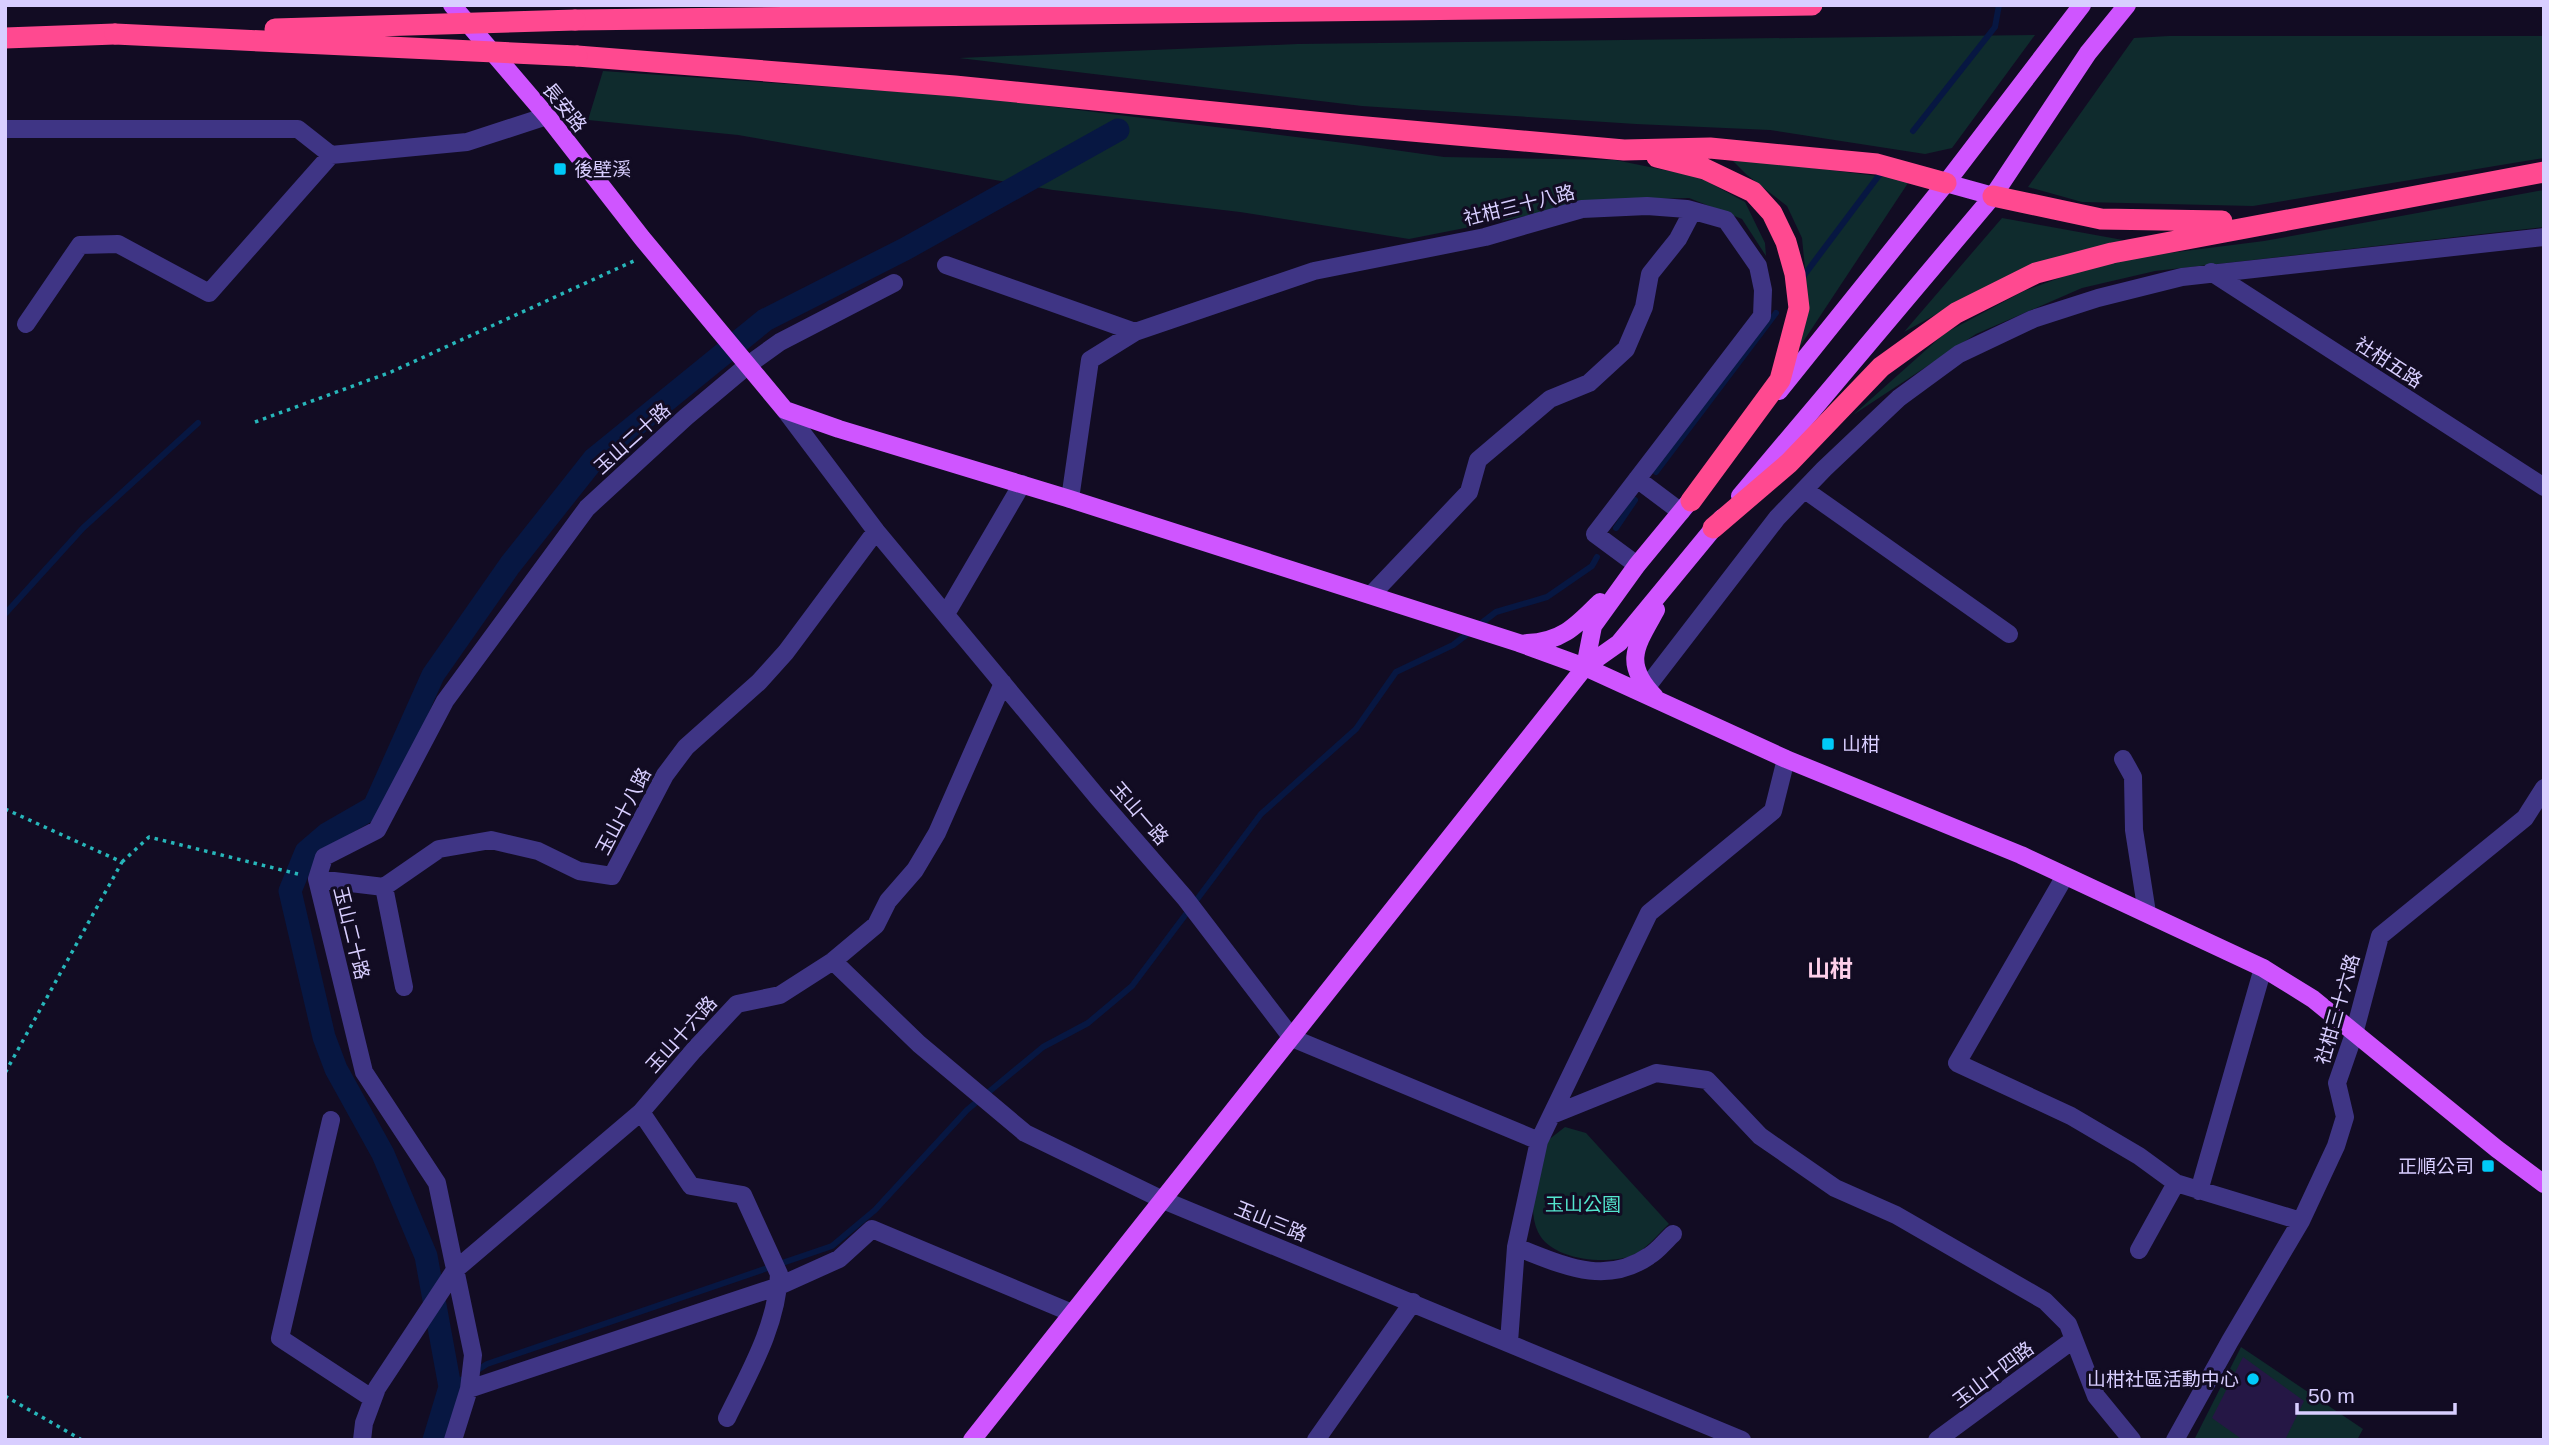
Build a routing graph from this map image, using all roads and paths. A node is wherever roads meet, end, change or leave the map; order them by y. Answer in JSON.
{"nodes":[{"id":1,"x":452,"y":5,"type":"edge"},
{"id":2,"x":1812,"y":5,"type":"edge"},
{"id":3,"x":2082,"y":5,"type":"edge"},
{"id":4,"x":2127,"y":5,"type":"edge"},
{"id":5,"x":115,"y":34,"type":"junction"},
{"id":6,"x":5,"y":38,"type":"edge"},
{"id":7,"x":547,"y":116,"type":"junction"},
{"id":8,"x":5,"y":129,"type":"edge"},
{"id":9,"x":1624,"y":150,"type":"junction"},
{"id":10,"x":331,"y":155,"type":"junction"},
{"id":11,"x":2544,"y":172,"type":"edge"},
{"id":12,"x":1946,"y":183,"type":"junction"},
{"id":13,"x":1993,"y":196,"type":"junction"},
{"id":14,"x":2349,"y":207,"type":"junction"},
{"id":15,"x":1688,"y":209,"type":"junction"},
{"id":16,"x":2544,"y":237,"type":"edge"},
{"id":17,"x":653,"y":252,"type":"junction"},
{"id":18,"x":946,"y":265,"type":"dead end"},
{"id":19,"x":2211,"y":272,"type":"junction"},
{"id":20,"x":894,"y":283,"type":"dead end"},
{"id":21,"x":26,"y":324,"type":"dead end"},
{"id":22,"x":1135,"y":332,"type":"junction"},
{"id":23,"x":748,"y":365,"type":"junction"},
{"id":24,"x":785,"y":411,"type":"junction"},
{"id":25,"x":255,"y":422,"type":"dead end"},
{"id":26,"x":1637,"y":479,"type":"junction"},
{"id":27,"x":1022,"y":484,"type":"junction"},
{"id":28,"x":2544,"y":487,"type":"edge"},
{"id":29,"x":1805,"y":490,"type":"junction"},
{"id":30,"x":1070,"y":499,"type":"junction"},
{"id":31,"x":1686,"y":506,"type":"junction"},
{"id":32,"x":1713,"y":528,"type":"junction"},
{"id":33,"x":876,"y":531,"type":"junction"},
{"id":34,"x":1637,"y":565,"type":"junction"},
{"id":35,"x":1672,"y":578,"type":"junction"},
{"id":36,"x":1372,"y":594,"type":"junction"},
{"id":37,"x":946,"y":614,"type":"junction"},
{"id":38,"x":2009,"y":634,"type":"dead end"},
{"id":39,"x":1519,"y":643,"type":"junction"},
{"id":40,"x":1586,"y":667,"type":"junction"},
{"id":41,"x":1003,"y":683,"type":"junction"},
{"id":42,"x":1651,"y":694,"type":"junction"},
{"id":43,"x":1786,"y":759,"type":"junction"},
{"id":44,"x":2123,"y":759,"type":"dead end"},
{"id":45,"x":2544,"y":788,"type":"edge"},
{"id":46,"x":5,"y":809,"type":"edge"},
{"id":47,"x":122,"y":862,"type":"junction"},
{"id":48,"x":2064,"y":876,"type":"junction"},
{"id":49,"x":317,"y":879,"type":"junction"},
{"id":50,"x":384,"y":887,"type":"junction"},
{"id":51,"x":2147,"y":913,"type":"junction"},
{"id":52,"x":833,"y":961,"type":"junction"},
{"id":53,"x":2263,"y":968,"type":"junction"},
{"id":54,"x":404,"y":987,"type":"dead end"},
{"id":55,"x":2354,"y":1034,"type":"junction"},
{"id":56,"x":1292,"y":1038,"type":"junction"},
{"id":57,"x":5,"y":1073,"type":"edge"},
{"id":58,"x":641,"y":1112,"type":"junction"},
{"id":59,"x":1552,"y":1115,"type":"junction"},
{"id":60,"x":331,"y":1120,"type":"dead end"},
{"id":61,"x":1539,"y":1141,"type":"junction"},
{"id":62,"x":2176,"y":1183,"type":"junction"},
{"id":63,"x":2544,"y":1184,"type":"edge"},
{"id":64,"x":2199,"y":1191,"type":"junction"},
{"id":65,"x":1163,"y":1200,"type":"junction"},
{"id":66,"x":2301,"y":1221,"type":"junction"},
{"id":67,"x":1673,"y":1234,"type":"dead end"},
{"id":68,"x":1516,"y":1247,"type":"junction"},
{"id":69,"x":2139,"y":1250,"type":"dead end"},
{"id":70,"x":455,"y":1271,"type":"junction"},
{"id":71,"x":779,"y":1280,"type":"junction"},
{"id":72,"x":1413,"y":1303,"type":"junction"},
{"id":73,"x":1072,"y":1313,"type":"junction"},
{"id":74,"x":2073,"y":1340,"type":"junction"},
{"id":75,"x":1509,"y":1342,"type":"junction"},
{"id":76,"x":470,"y":1387,"type":"junction"},
{"id":77,"x":5,"y":1396,"type":"edge"},
{"id":78,"x":373,"y":1399,"type":"junction"},
{"id":79,"x":727,"y":1418,"type":"dead end"},
{"id":80,"x":82,"y":1440,"type":"edge"},
{"id":81,"x":362,"y":1440,"type":"edge"},
{"id":82,"x":453,"y":1440,"type":"edge"},
{"id":83,"x":972,"y":1440,"type":"edge"},
{"id":84,"x":1316,"y":1440,"type":"edge"},
{"id":85,"x":1742,"y":1440,"type":"edge"},
{"id":86,"x":1937,"y":1440,"type":"edge"},
{"id":87,"x":2132,"y":1440,"type":"edge"},
{"id":88,"x":2175,"y":1440,"type":"edge"}],
"edges":[{"from":1,"to":7,"type":"main road","name":"長安路"},
{"from":2,"to":5,"type":"highway","bridge":true},
{"from":3,"to":12,"type":"main road"},
{"from":4,"to":13,"type":"main road"},
{"from":5,"to":6,"type":"highway"},
{"from":5,"to":9,"type":"highway","bridge":true},
{"from":7,"to":10,"type":"street"},
{"from":7,"to":17,"type":"main road","name":"長安路"},
{"from":8,"to":10,"type":"street"},
{"from":9,"to":12,"type":"highway"},
{"from":9,"to":31,"type":"highway"},
{"from":10,"to":21,"type":"street"},
{"from":11,"to":14,"type":"highway"},
{"from":12,"to":13,"type":"main road"},
{"from":12,"to":31,"type":"main road"},
{"from":13,"to":14,"type":"highway"},
{"from":13,"to":32,"type":"main road"},
{"from":14,"to":32,"type":"highway"},
{"from":15,"to":22,"type":"street","name":"社柑三十八路"},
{"from":15,"to":26,"type":"street","name":"社柑三十八路"},
{"from":15,"to":36,"type":"street"},
{"from":16,"to":19,"type":"street"},
{"from":17,"to":23,"type":"main road","name":"長安路"},
{"from":17,"to":25,"type":"path"},
{"from":18,"to":22,"type":"street"},
{"from":19,"to":28,"type":"street","name":"社柑五路"},
{"from":19,"to":29,"type":"street"},
{"from":20,"to":23,"type":"street","name":"玉山二十路"},
{"from":22,"to":30,"type":"street","name":"社柑三十八路"},
{"from":23,"to":24,"type":"main road","name":"長安路"},
{"from":23,"to":49,"type":"street","name":"玉山二十路"},
{"from":24,"to":27,"type":"main road"},
{"from":24,"to":33,"type":"street","name":"玉山一路"},
{"from":26,"to":31,"type":"street"},
{"from":26,"to":34,"type":"street","name":"社柑三十八路"},
{"from":27,"to":30,"type":"main road"},
{"from":27,"to":37,"type":"street"},
{"from":29,"to":38,"type":"street"},
{"from":29,"to":42,"type":"street"},
{"from":30,"to":36,"type":"main road"},
{"from":31,"to":34,"type":"main road"},
{"from":32,"to":35,"type":"main road"},
{"from":33,"to":37,"type":"street","name":"玉山一路"},
{"from":33,"to":50,"type":"street","name":"玉山十八路"},
{"from":34,"to":39,"type":"main road"},
{"from":34,"to":40,"type":"main road"},
{"from":35,"to":40,"type":"main road"},
{"from":35,"to":42,"type":"main road"},
{"from":36,"to":39,"type":"main road"},
{"from":37,"to":41,"type":"street","name":"玉山一路"},
{"from":39,"to":40,"type":"main road"},
{"from":40,"to":42,"type":"main road"},
{"from":40,"to":56,"type":"main road"},
{"from":41,"to":52,"type":"street","name":"玉山十六路"},
{"from":41,"to":56,"type":"street","name":"玉山一路"},
{"from":42,"to":43,"type":"main road"},
{"from":43,"to":48,"type":"main road"},
{"from":43,"to":59,"type":"street"},
{"from":44,"to":51,"type":"street"},
{"from":45,"to":55,"type":"street","name":"社柑三十六路"},
{"from":46,"to":47,"type":"path"},
{"from":47,"to":49,"type":"path"},
{"from":47,"to":57,"type":"path"},
{"from":48,"to":51,"type":"main road"},
{"from":48,"to":62,"type":"street"},
{"from":49,"to":50,"type":"street"},
{"from":49,"to":70,"type":"street","name":"玉山二十路"},
{"from":50,"to":54,"type":"street"},
{"from":51,"to":53,"type":"main road"},
{"from":52,"to":58,"type":"street","name":"玉山十六路"},
{"from":52,"to":65,"type":"street","name":"玉山三路"},
{"from":53,"to":55,"type":"main road"},
{"from":53,"to":64,"type":"street"},
{"from":55,"to":63,"type":"main road"},
{"from":55,"to":66,"type":"street","name":"社柑三十六路"},
{"from":56,"to":61,"type":"street"},
{"from":56,"to":65,"type":"main road"},
{"from":58,"to":70,"type":"street","name":"玉山十六路"},
{"from":58,"to":71,"type":"street"},
{"from":59,"to":61,"type":"street"},
{"from":59,"to":74,"type":"street"},
{"from":60,"to":78,"type":"street"},
{"from":61,"to":68,"type":"street"},
{"from":62,"to":64,"type":"street"},
{"from":62,"to":69,"type":"street"},
{"from":64,"to":66,"type":"street"},
{"from":65,"to":72,"type":"street","name":"玉山三路"},
{"from":65,"to":73,"type":"main road"},
{"from":66,"to":88,"type":"street","name":"社柑三十六路"},
{"from":67,"to":68,"type":"street"},
{"from":68,"to":75,"type":"street"},
{"from":70,"to":76,"type":"street","name":"玉山二十路"},
{"from":70,"to":78,"type":"street","name":"玉山十六路"},
{"from":71,"to":73,"type":"street"},
{"from":71,"to":76,"type":"street"},
{"from":71,"to":79,"type":"street"},
{"from":72,"to":75,"type":"street","name":"玉山三路"},
{"from":72,"to":84,"type":"street"},
{"from":73,"to":83,"type":"main road"},
{"from":74,"to":86,"type":"street","name":"玉山十四路"},
{"from":74,"to":87,"type":"street"},
{"from":75,"to":85,"type":"street","name":"玉山三路"},
{"from":76,"to":82,"type":"street","name":"玉山二十路"},
{"from":77,"to":80,"type":"path"},
{"from":78,"to":81,"type":"street","name":"玉山十六路"}]}
